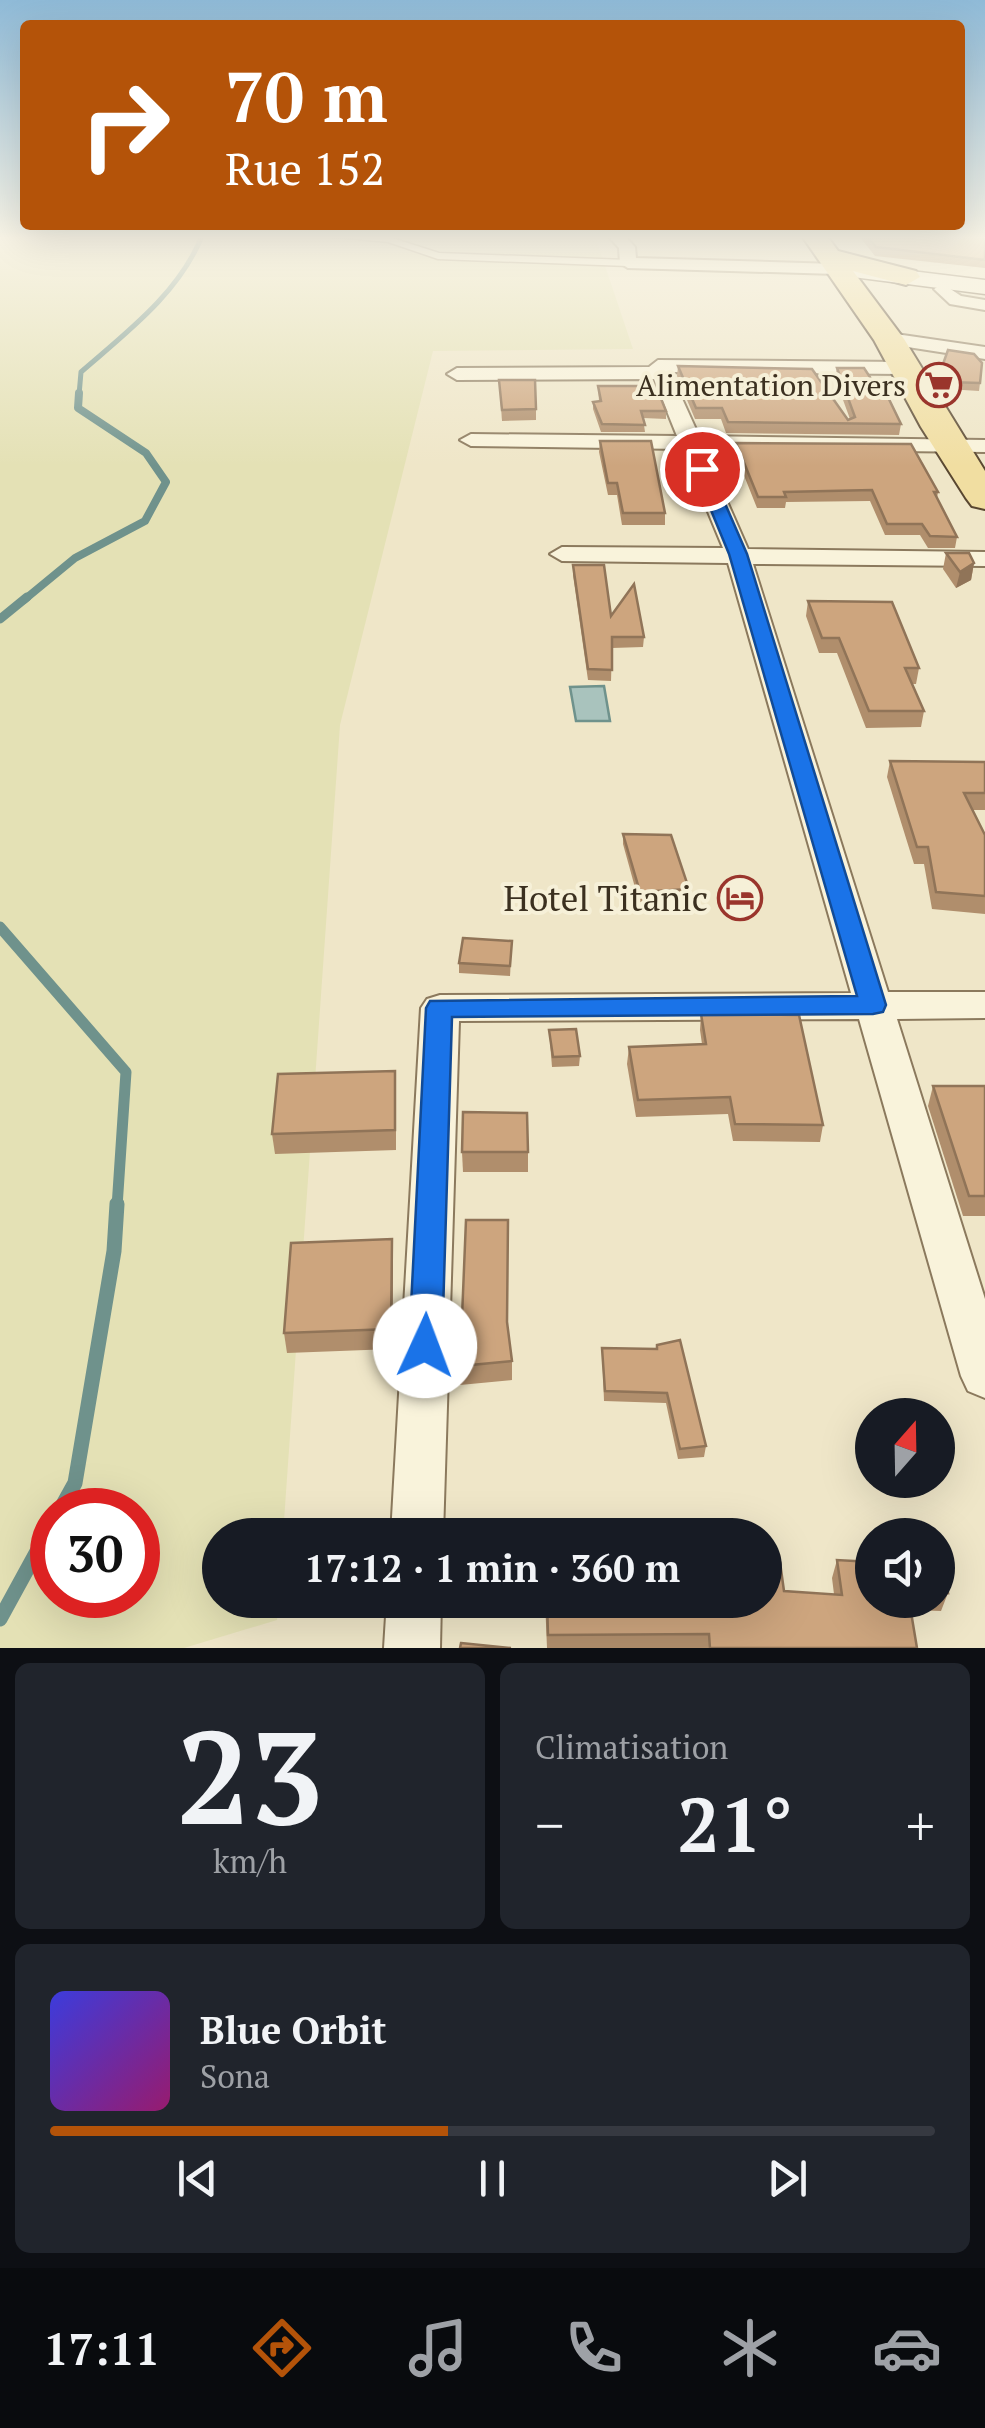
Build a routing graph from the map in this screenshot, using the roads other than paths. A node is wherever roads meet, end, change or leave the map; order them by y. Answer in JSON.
{"nodes":[{"id":1,"x":867,"y":313,"type":"edge"},
{"id":2,"x":985,"y":353,"type":"edge"},
{"id":3,"x":896,"y":354,"type":"junction"},
{"id":4,"x":662,"y":373,"type":"junction"},
{"id":5,"x":457,"y":374,"type":"dead end"},
{"id":6,"x":472,"y":440,"type":"dead end"},
{"id":7,"x":690,"y":441,"type":"junction"},
{"id":8,"x":949,"y":443,"type":"junction"},
{"id":9,"x":985,"y":446,"type":"edge"},
{"id":10,"x":985,"y":498,"type":"edge"},
{"id":11,"x":562,"y":554,"type":"dead end"},
{"id":12,"x":738,"y":554,"type":"junction"},
{"id":13,"x":985,"y":559,"type":"edge"},
{"id":14,"x":985,"y":1004,"type":"edge"},
{"id":15,"x":873,"y":1005,"type":"junction"},
{"id":16,"x":985,"y":1376,"type":"edge"},
{"id":17,"x":418,"y":1518,"type":"edge"},
{"id":18,"x":413,"y":1618,"type":"edge"},
{"id":19,"x":412,"y":1648,"type":"edge"}],
"edges":[{"from":1,"to":3,"type":"main road"},
{"from":2,"to":3,"type":"street"},
{"from":3,"to":4,"type":"street"},
{"from":3,"to":8,"type":"main road"},
{"from":4,"to":5,"type":"street"},
{"from":4,"to":7,"type":"street"},
{"from":6,"to":7,"type":"street"},
{"from":7,"to":8,"type":"street"},
{"from":7,"to":12,"type":"street"},
{"from":8,"to":9,"type":"street"},
{"from":8,"to":10,"type":"main road"},
{"from":11,"to":12,"type":"street"},
{"from":12,"to":13,"type":"street"},
{"from":12,"to":15,"type":"street"},
{"from":14,"to":15,"type":"street"},
{"from":15,"to":16,"type":"street"},
{"from":15,"to":17,"type":"street"},
{"from":18,"to":19,"type":"street"}]}
